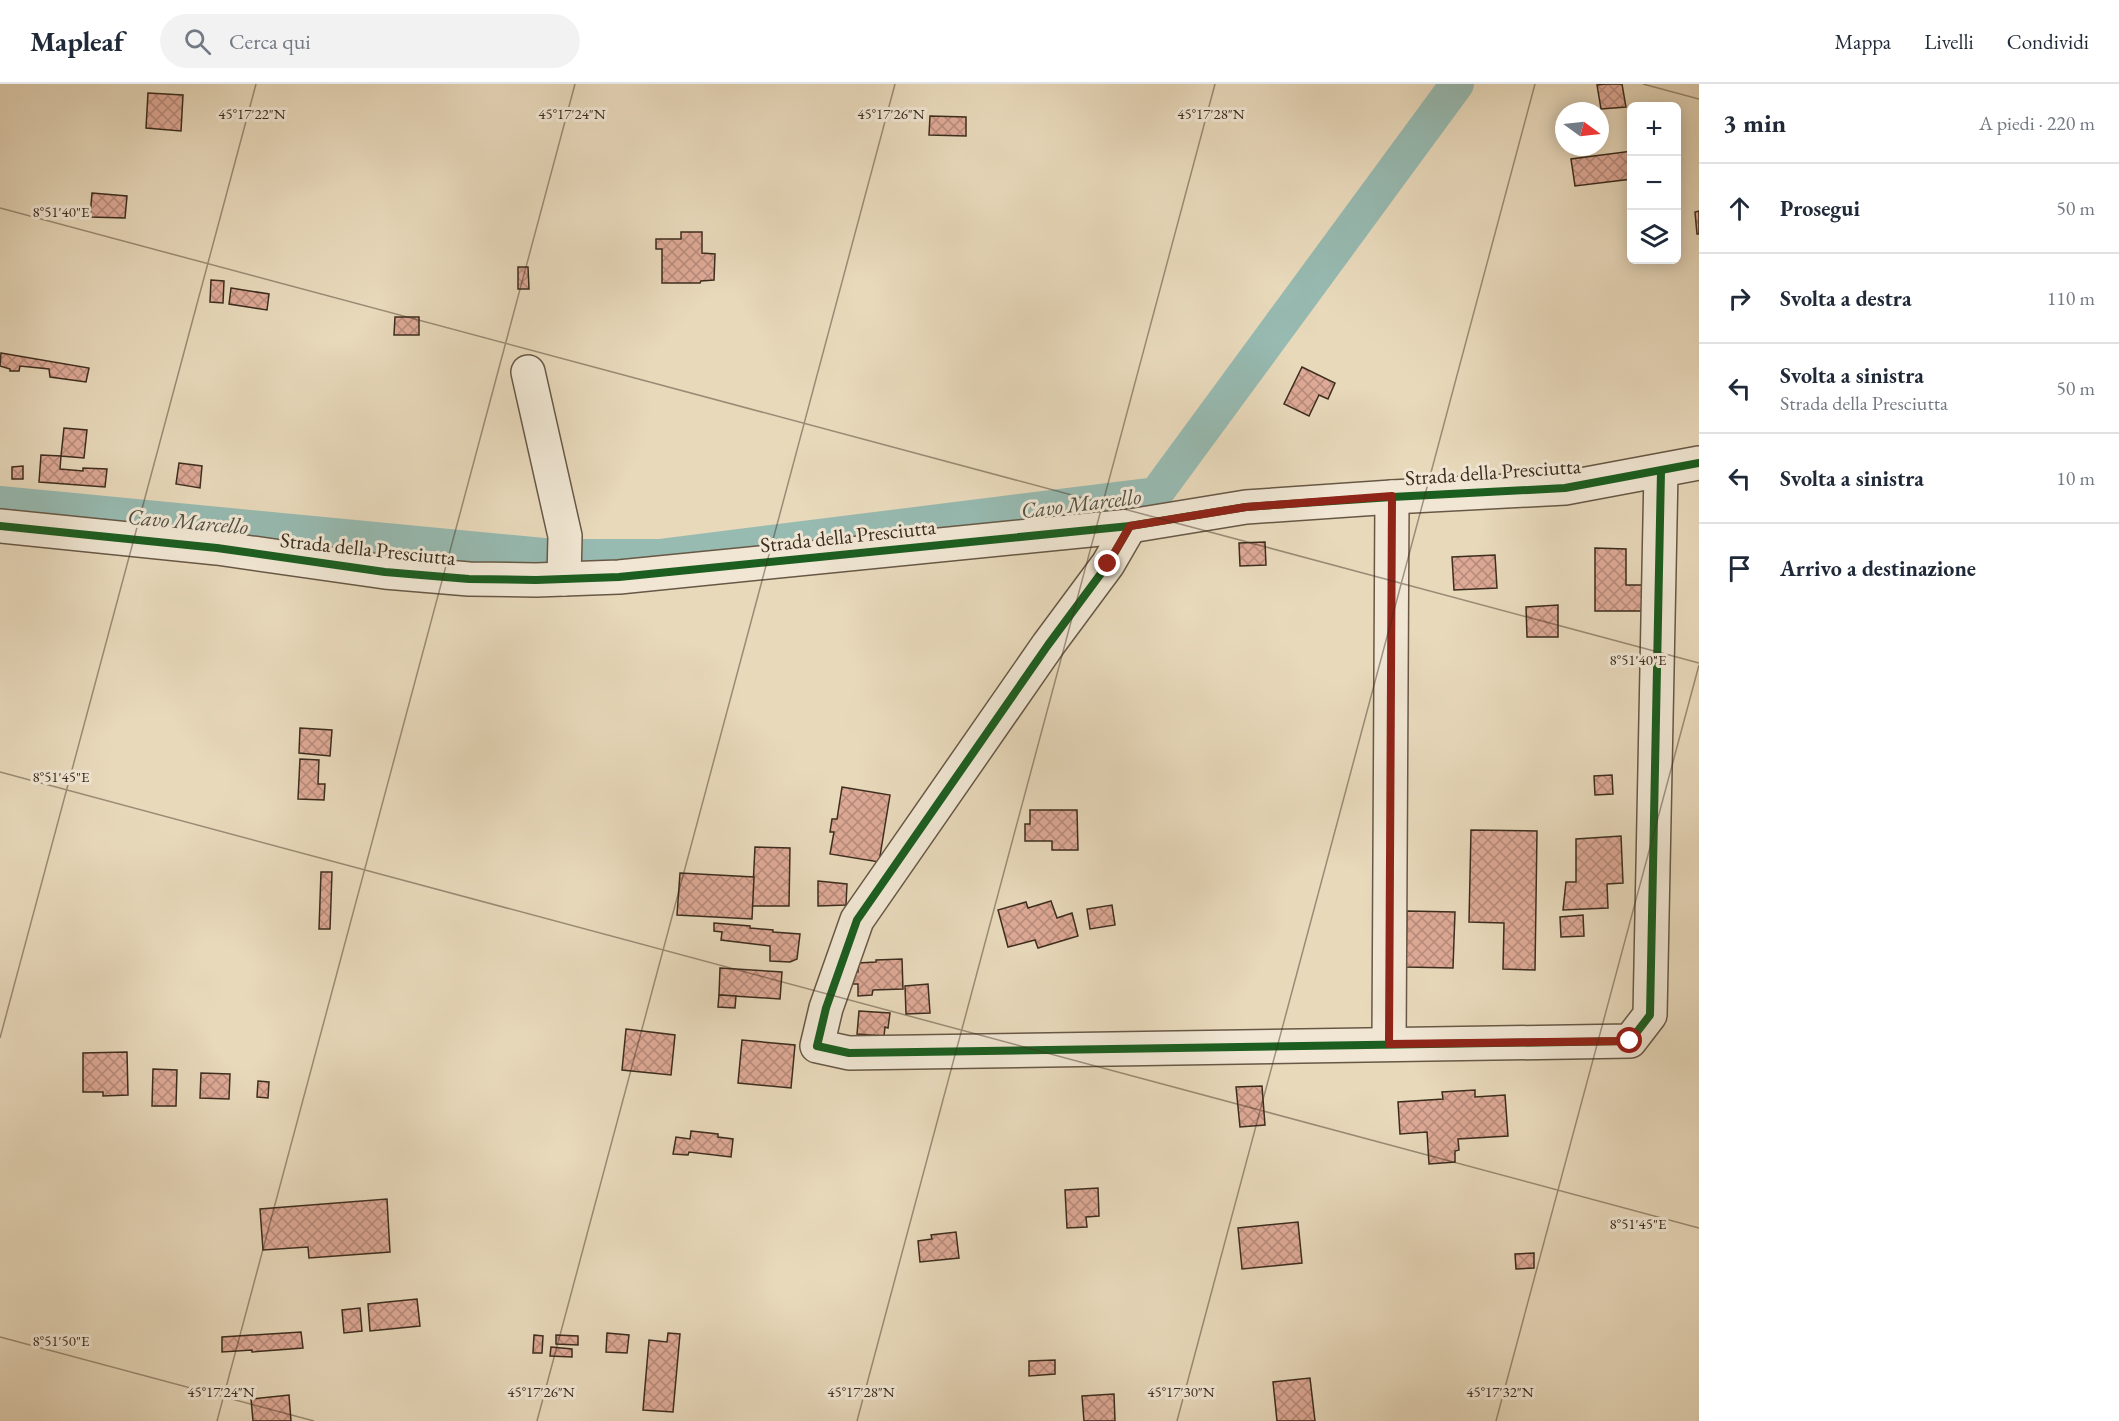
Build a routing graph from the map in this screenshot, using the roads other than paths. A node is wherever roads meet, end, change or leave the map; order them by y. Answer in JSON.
{"nodes":[{"id":1,"x":528,"y":372,"type":"dead end"},
{"id":2,"x":1699,"y":463,"type":"edge"},
{"id":3,"x":1661,"y":471,"type":"junction"},
{"id":4,"x":1392,"y":496,"type":"junction"},
{"id":5,"x":0,"y":526,"type":"edge"},
{"id":6,"x":1130,"y":526,"type":"junction"},
{"id":7,"x":564,"y":579,"type":"junction"},
{"id":8,"x":1389,"y":1044,"type":"junction"}],
"edges":[{"from":1,"to":7,"type":"street"},
{"from":2,"to":3,"type":"street","name":"Strada della Presciutta"},
{"from":3,"to":4,"type":"street","name":"Strada della Presciutta"},
{"from":3,"to":8,"type":"street"},
{"from":4,"to":6,"type":"street","name":"Strada della Presciutta"},
{"from":4,"to":8,"type":"street"},
{"from":5,"to":7,"type":"street","name":"Strada della Presciutta"},
{"from":6,"to":7,"type":"street","name":"Strada della Presciutta"},
{"from":6,"to":8,"type":"street"}]}
